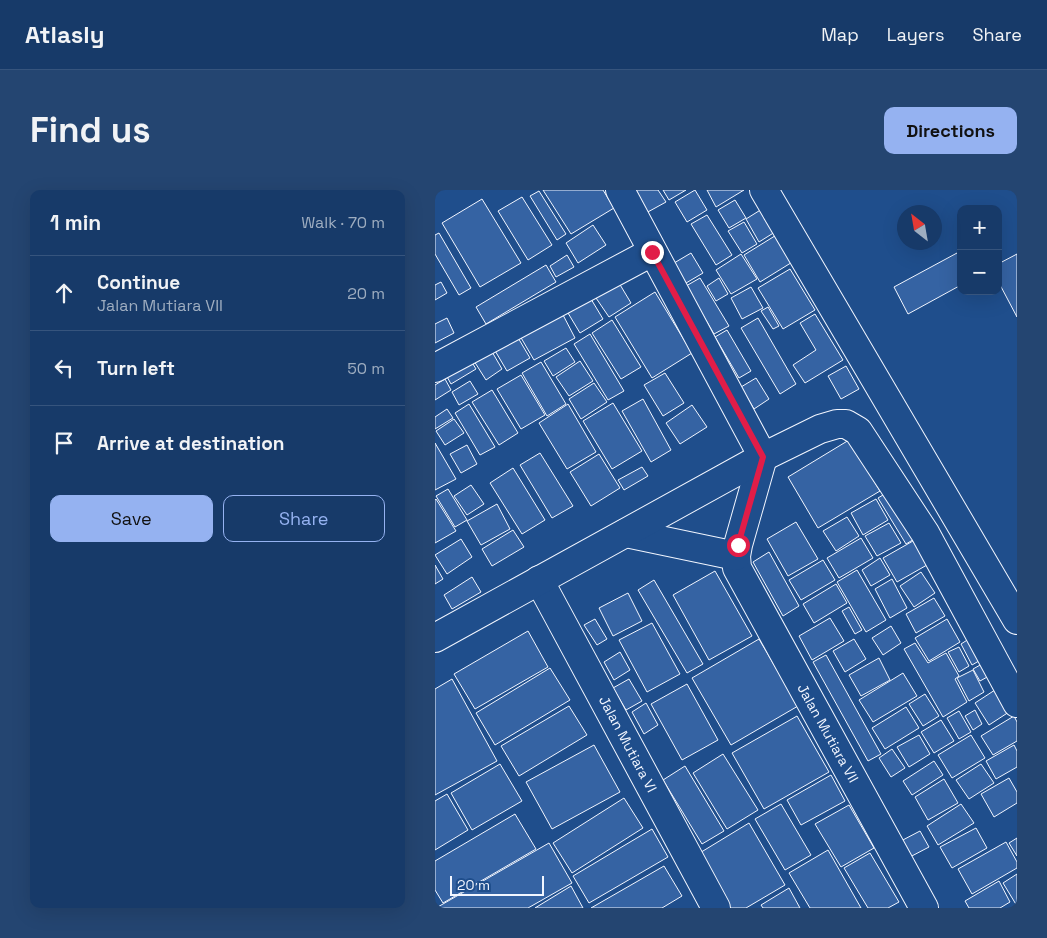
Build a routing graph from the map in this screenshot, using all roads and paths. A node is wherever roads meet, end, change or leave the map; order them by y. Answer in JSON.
{"nodes":[{"id":1,"x":620,"y":190,"type":"edge"},
{"id":2,"x":764,"y":190,"type":"edge"},
{"id":3,"x":652,"y":252,"type":"junction"},
{"id":4,"x":435,"y":368,"type":"edge"},
{"id":5,"x":763,"y":457,"type":"junction"},
{"id":6,"x":626,"y":533,"type":"junction"},
{"id":7,"x":736,"y":556,"type":"junction"},
{"id":8,"x":539,"y":580,"type":"junction"},
{"id":9,"x":1017,"y":620,"type":"edge"},
{"id":10,"x":435,"y":638,"type":"edge"},
{"id":11,"x":1017,"y":703,"type":"edge"},
{"id":12,"x":716,"y":908,"type":"edge"},
{"id":13,"x":924,"y":908,"type":"edge"}],
"edges":[{"from":1,"to":3,"type":"street"},
{"from":2,"to":9,"type":"street"},
{"from":3,"to":4,"type":"street"},
{"from":3,"to":5,"type":"street"},
{"from":5,"to":6,"type":"street"},
{"from":5,"to":7,"type":"street"},
{"from":5,"to":11,"type":"street"},
{"from":6,"to":7,"type":"street"},
{"from":6,"to":8,"type":"street"},
{"from":7,"to":13,"type":"street","name":"Jalan Mutiara VII"},
{"from":8,"to":10,"type":"street"},
{"from":8,"to":12,"type":"street","name":"Jalan Mutiara VI"}]}
